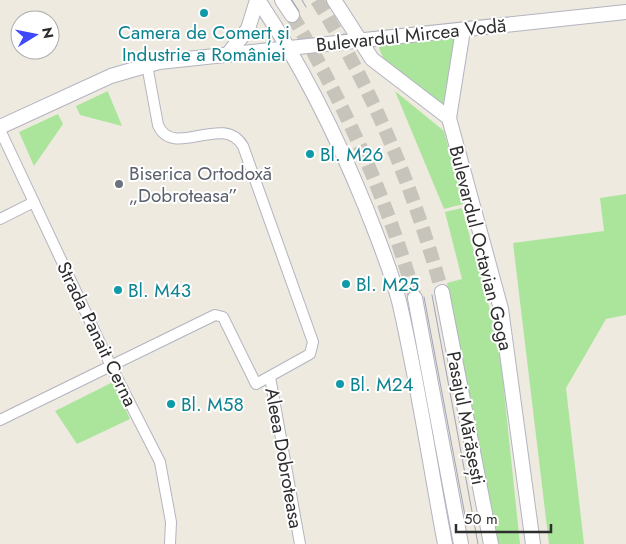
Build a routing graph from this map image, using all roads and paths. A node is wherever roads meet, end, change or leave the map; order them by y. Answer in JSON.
{"nodes":[{"id":1,"x":257,"y":0,"type":"edge"},
{"id":2,"x":282,"y":0,"type":"edge"},
{"id":3,"x":334,"y":0,"type":"edge"},
{"id":4,"x":626,"y":12,"type":"edge"},
{"id":5,"x":292,"y":15,"type":"tunnel mouth"},
{"id":6,"x":463,"y":30,"type":"junction"},
{"id":7,"x":360,"y":40,"type":"junction"},
{"id":8,"x":290,"y":48,"type":"junction"},
{"id":9,"x":228,"y":54,"type":"junction"},
{"id":10,"x":147,"y":65,"type":"junction"},
{"id":11,"x":449,"y":118,"type":"junction"},
{"id":12,"x":0,"y":128,"type":"edge"},
{"id":13,"x":34,"y":202,"type":"junction"},
{"id":14,"x":0,"y":219,"type":"edge"},
{"id":15,"x":442,"y":292,"type":"tunnel mouth"},
{"id":16,"x":415,"y":298,"type":"tunnel mouth"},
{"id":17,"x":111,"y":366,"type":"junction"},
{"id":18,"x":270,"y":377,"type":"junction"},
{"id":19,"x":0,"y":420,"type":"edge"},
{"id":20,"x":170,"y":544,"type":"edge"},
{"id":21,"x":300,"y":544,"type":"edge"},
{"id":22,"x":445,"y":544,"type":"edge"},
{"id":23,"x":461,"y":544,"type":"edge"},
{"id":24,"x":491,"y":544,"type":"edge"},
{"id":25,"x":533,"y":544,"type":"edge"}],
"edges":[{"from":1,"to":8,"type":"street"},
{"from":1,"to":9,"type":"street"},
{"from":2,"to":5,"type":"street"},
{"from":3,"to":7,"type":"street"},
{"from":4,"to":6,"type":"street","name":"Bulevardul Mircea Vodă"},
{"from":6,"to":7,"type":"street","name":"Bulevardul Mircea Vodă"},
{"from":6,"to":11,"type":"street"},
{"from":7,"to":8,"type":"street","name":"Bulevardul Mircea Vodă"},
{"from":7,"to":11,"type":"street"},
{"from":8,"to":9,"type":"street","name":"Bulevardul Mircea Vodă"},
{"from":8,"to":22,"type":"street"},
{"from":9,"to":10,"type":"street","name":"Bulevardul Mircea Vodă"},
{"from":10,"to":12,"type":"street","name":"Bulevardul Mircea Vodă"},
{"from":10,"to":18,"type":"street","name":"Aleea Dobroteasa"},
{"from":11,"to":25,"type":"street","name":"Bulevardul Octavian Goga"},
{"from":12,"to":13,"type":"street","name":"Strada Panait Cerna"},
{"from":13,"to":14,"type":"street"},
{"from":13,"to":17,"type":"street","name":"Strada Panait Cerna"},
{"from":15,"to":24,"type":"street","name":"Pasajul Mărășești"},
{"from":16,"to":23,"type":"street","name":"Pasajul Mărășești"},
{"from":17,"to":18,"type":"street"},
{"from":17,"to":19,"type":"street"},
{"from":17,"to":20,"type":"street","name":"Strada Panait Cerna"},
{"from":18,"to":21,"type":"street","name":"Aleea Dobroteasa"}]}
